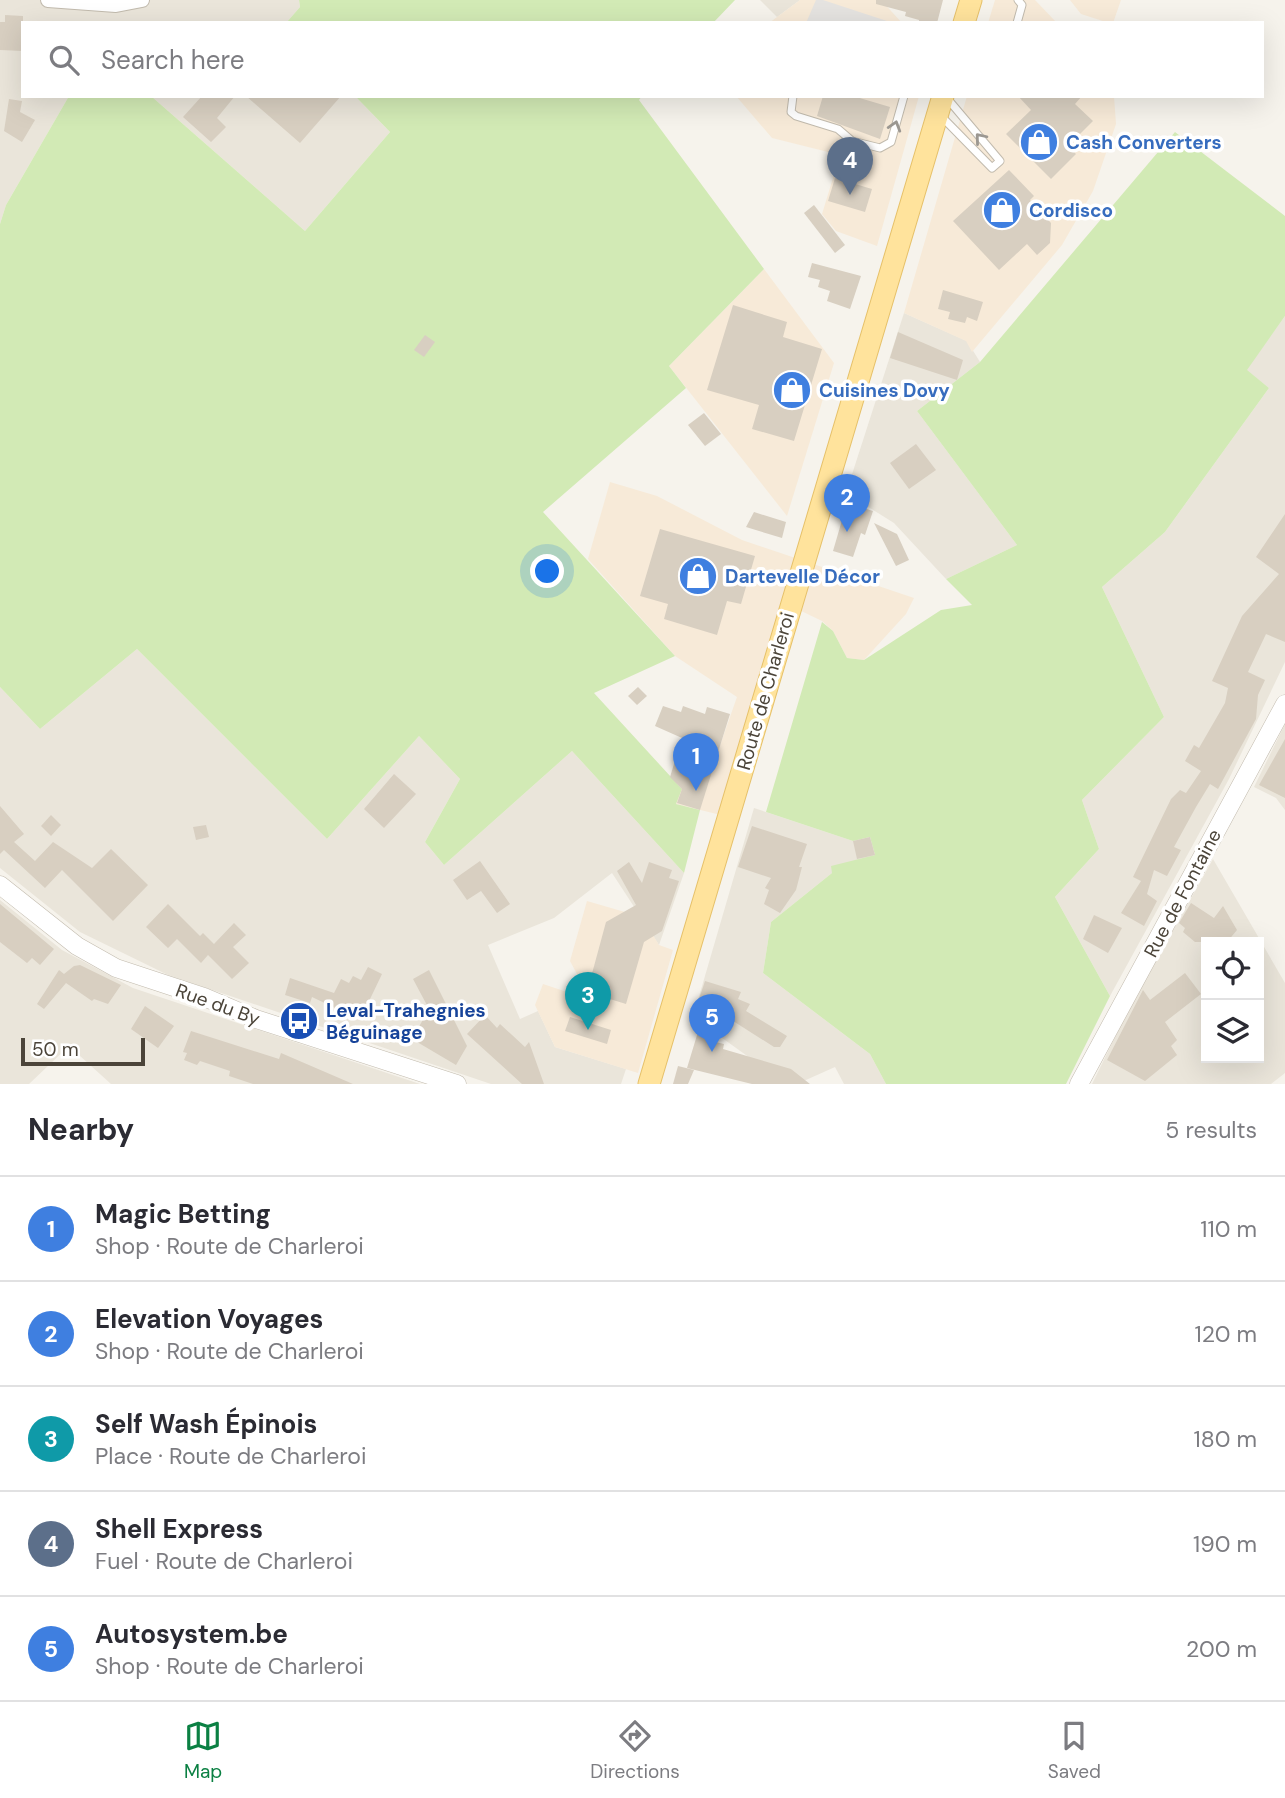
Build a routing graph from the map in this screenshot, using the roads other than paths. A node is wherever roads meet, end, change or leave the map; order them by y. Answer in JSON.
{"nodes":[{"id":1,"x":48,"y":0,"type":"edge"},
{"id":2,"x":142,"y":0,"type":"edge"},
{"id":3,"x":971,"y":0,"type":"edge"},
{"id":4,"x":1018,"y":0,"type":"edge"},
{"id":5,"x":965,"y":21,"type":"edge"},
{"id":6,"x":1018,"y":21,"type":"edge"},
{"id":7,"x":793,"y":98,"type":"edge"},
{"id":8,"x":903,"y":98,"type":"edge"},
{"id":9,"x":942,"y":102,"type":"edge"},
{"id":10,"x":1285,"y":704,"type":"edge"},
{"id":11,"x":0,"y":885,"type":"edge"},
{"id":12,"x":457,"y":1084,"type":"edge"},
{"id":13,"x":649,"y":1084,"type":"edge"},
{"id":14,"x":1079,"y":1084,"type":"edge"}],
"edges":[{"from":1,"to":2,"type":"street"},
{"from":3,"to":5,"type":"main road"},
{"from":4,"to":6,"type":"lane"},
{"from":7,"to":8,"type":"lane","one_way":true},
{"from":9,"to":9,"type":"lane","one_way":true},
{"from":9,"to":13,"type":"main road","name":"Route de Charleroi"},
{"from":10,"to":14,"type":"street","name":"Rue de Fontaine"},
{"from":11,"to":12,"type":"street","name":"Rue du By"}]}
